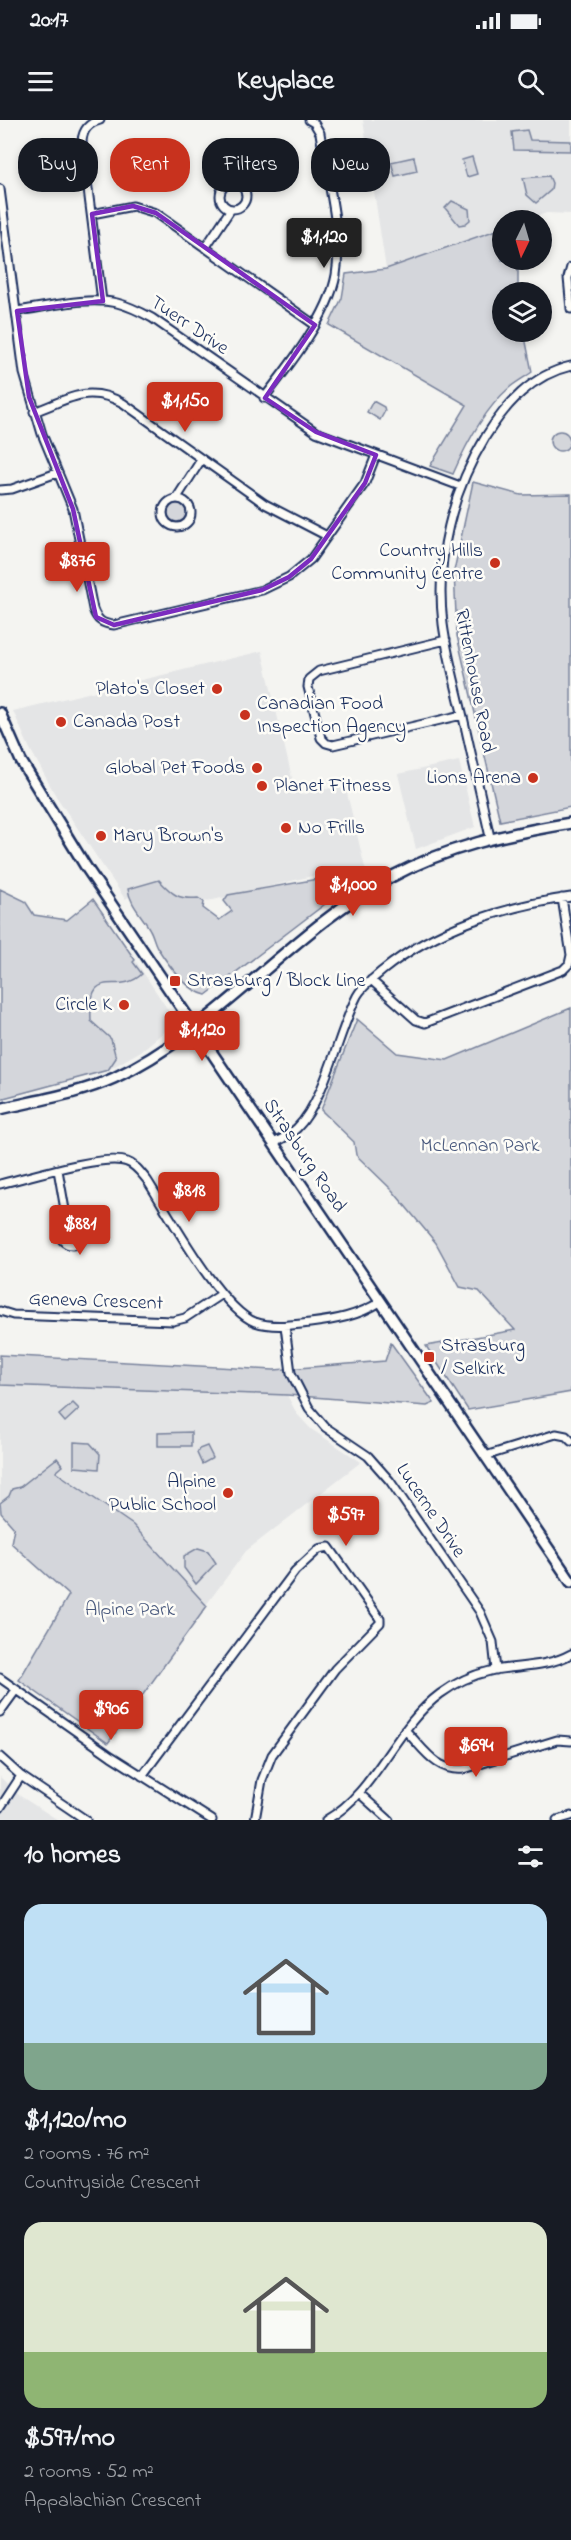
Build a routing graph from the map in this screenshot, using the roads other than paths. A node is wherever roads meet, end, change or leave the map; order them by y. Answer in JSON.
{"nodes":[{"id":1,"x":100,"y":120,"type":"edge"},
{"id":2,"x":309,"y":120,"type":"edge"},
{"id":3,"x":0,"y":189,"type":"edge"},
{"id":4,"x":231,"y":208,"type":"dead end"},
{"id":5,"x":92,"y":214,"type":"junction"},
{"id":6,"x":205,"y":248,"type":"junction"},
{"id":7,"x":571,"y":267,"type":"edge"},
{"id":8,"x":102,"y":301,"type":"junction"},
{"id":9,"x":571,"y":309,"type":"edge"},
{"id":10,"x":17,"y":311,"type":"junction"},
{"id":11,"x":315,"y":325,"type":"junction"},
{"id":12,"x":571,"y":366,"type":"edge"},
{"id":13,"x":264,"y":398,"type":"junction"},
{"id":14,"x":34,"y":412,"type":"junction"},
{"id":15,"x":376,"y":455,"type":"junction"},
{"id":16,"x":201,"y":460,"type":"junction"},
{"id":17,"x":57,"y":472,"type":"junction"},
{"id":18,"x":460,"y":486,"type":"junction"},
{"id":19,"x":0,"y":490,"type":"edge"},
{"id":20,"x":176,"y":499,"type":"junction"},
{"id":21,"x":327,"y":536,"type":"junction"},
{"id":22,"x":446,"y":640,"type":"junction"},
{"id":23,"x":0,"y":713,"type":"edge"},
{"id":24,"x":462,"y":715,"type":"junction"},
{"id":25,"x":571,"y":823,"type":"edge"},
{"id":26,"x":490,"y":837,"type":"junction"},
{"id":27,"x":571,"y":897,"type":"edge"},
{"id":28,"x":562,"y":898,"type":"junction"},
{"id":29,"x":371,"y":980,"type":"junction"},
{"id":30,"x":195,"y":1028,"type":"junction"},
{"id":31,"x":0,"y":1109,"type":"edge"},
{"id":32,"x":274,"y":1143,"type":"junction"},
{"id":33,"x":58,"y":1170,"type":"junction"},
{"id":34,"x":0,"y":1184,"type":"edge"},
{"id":35,"x":67,"y":1221,"type":"dead end"},
{"id":36,"x":220,"y":1295,"type":"junction"},
{"id":37,"x":380,"y":1302,"type":"junction"},
{"id":38,"x":0,"y":1311,"type":"edge"},
{"id":39,"x":285,"y":1326,"type":"junction"},
{"id":40,"x":571,"y":1441,"type":"edge"},
{"id":41,"x":485,"y":1456,"type":"junction"},
{"id":42,"x":571,"y":1582,"type":"edge"},
{"id":43,"x":571,"y":1654,"type":"edge"},
{"id":44,"x":496,"y":1670,"type":"junction"},
{"id":45,"x":0,"y":1678,"type":"edge"},
{"id":46,"x":16,"y":1690,"type":"junction"},
{"id":47,"x":0,"y":1712,"type":"edge"},
{"id":48,"x":405,"y":1730,"type":"junction"},
{"id":49,"x":571,"y":1741,"type":"edge"},
{"id":50,"x":0,"y":1757,"type":"edge"},
{"id":51,"x":21,"y":1776,"type":"junction"},
{"id":52,"x":142,"y":1776,"type":"junction"},
{"id":53,"x":359,"y":1792,"type":"junction"},
{"id":54,"x":0,"y":1808,"type":"edge"},
{"id":55,"x":571,"y":1816,"type":"edge"},
{"id":56,"x":86,"y":1820,"type":"edge"},
{"id":57,"x":212,"y":1820,"type":"edge"},
{"id":58,"x":255,"y":1820,"type":"edge"},
{"id":59,"x":326,"y":1820,"type":"edge"},
{"id":60,"x":388,"y":1820,"type":"edge"},
{"id":61,"x":557,"y":1820,"type":"edge"}],
"edges":[{"from":1,"to":5,"type":"street"},
{"from":2,"to":11,"type":"street"},
{"from":3,"to":10,"type":"street"},
{"from":4,"to":6,"type":"street"},
{"from":5,"to":6,"type":"street"},
{"from":5,"to":8,"type":"street"},
{"from":6,"to":11,"type":"street"},
{"from":7,"to":9,"type":"street"},
{"from":8,"to":10,"type":"street","name":"Tuerr Drive"},
{"from":8,"to":13,"type":"street","name":"Tuerr Drive"},
{"from":10,"to":14,"type":"street"},
{"from":11,"to":13,"type":"street"},
{"from":12,"to":18,"type":"street","name":"Rittenhouse Road"},
{"from":13,"to":15,"type":"street","name":"Tuerr Drive"},
{"from":14,"to":16,"type":"street"},
{"from":14,"to":17,"type":"street"},
{"from":15,"to":18,"type":"street","name":"Tuerr Drive"},
{"from":15,"to":21,"type":"street"},
{"from":16,"to":20,"type":"street"},
{"from":16,"to":21,"type":"street"},
{"from":17,"to":19,"type":"street"},
{"from":17,"to":21,"type":"street"},
{"from":18,"to":22,"type":"street","name":"Rittenhouse Road"},
{"from":20,"to":20,"type":"street"},
{"from":22,"to":24,"type":"street","name":"Rittenhouse Road"},
{"from":22,"to":24,"type":"street"},
{"from":23,"to":30,"type":"street","name":"Strasburg Road"},
{"from":24,"to":26,"type":"street","name":"Rittenhouse Road"},
{"from":25,"to":26,"type":"street"},
{"from":26,"to":30,"type":"street"},
{"from":27,"to":28,"type":"street"},
{"from":28,"to":29,"type":"street"},
{"from":28,"to":29,"type":"street"},
{"from":29,"to":32,"type":"street"},
{"from":30,"to":31,"type":"street"},
{"from":30,"to":32,"type":"street","name":"Strasburg Road"},
{"from":32,"to":37,"type":"street","name":"Strasburg Road"},
{"from":33,"to":34,"type":"street"},
{"from":33,"to":35,"type":"street"},
{"from":33,"to":36,"type":"street"},
{"from":36,"to":38,"type":"street","name":"Geneva Crescent"},
{"from":36,"to":39,"type":"street"},
{"from":37,"to":39,"type":"street"},
{"from":37,"to":41,"type":"street","name":"Strasburg Road"},
{"from":39,"to":44,"type":"street","name":"Lucerne Drive"},
{"from":40,"to":41,"type":"street"},
{"from":41,"to":42,"type":"street","name":"Strasburg Road"},
{"from":43,"to":44,"type":"street"},
{"from":44,"to":48,"type":"street"},
{"from":45,"to":46,"type":"street"},
{"from":46,"to":47,"type":"street"},
{"from":46,"to":52,"type":"street"},
{"from":48,"to":49,"type":"street"},
{"from":48,"to":53,"type":"street"},
{"from":50,"to":51,"type":"street"},
{"from":51,"to":54,"type":"street"},
{"from":51,"to":56,"type":"street"},
{"from":52,"to":57,"type":"street"},
{"from":52,"to":58,"type":"street"},
{"from":53,"to":59,"type":"street"},
{"from":53,"to":60,"type":"street"},
{"from":55,"to":61,"type":"street"}]}
